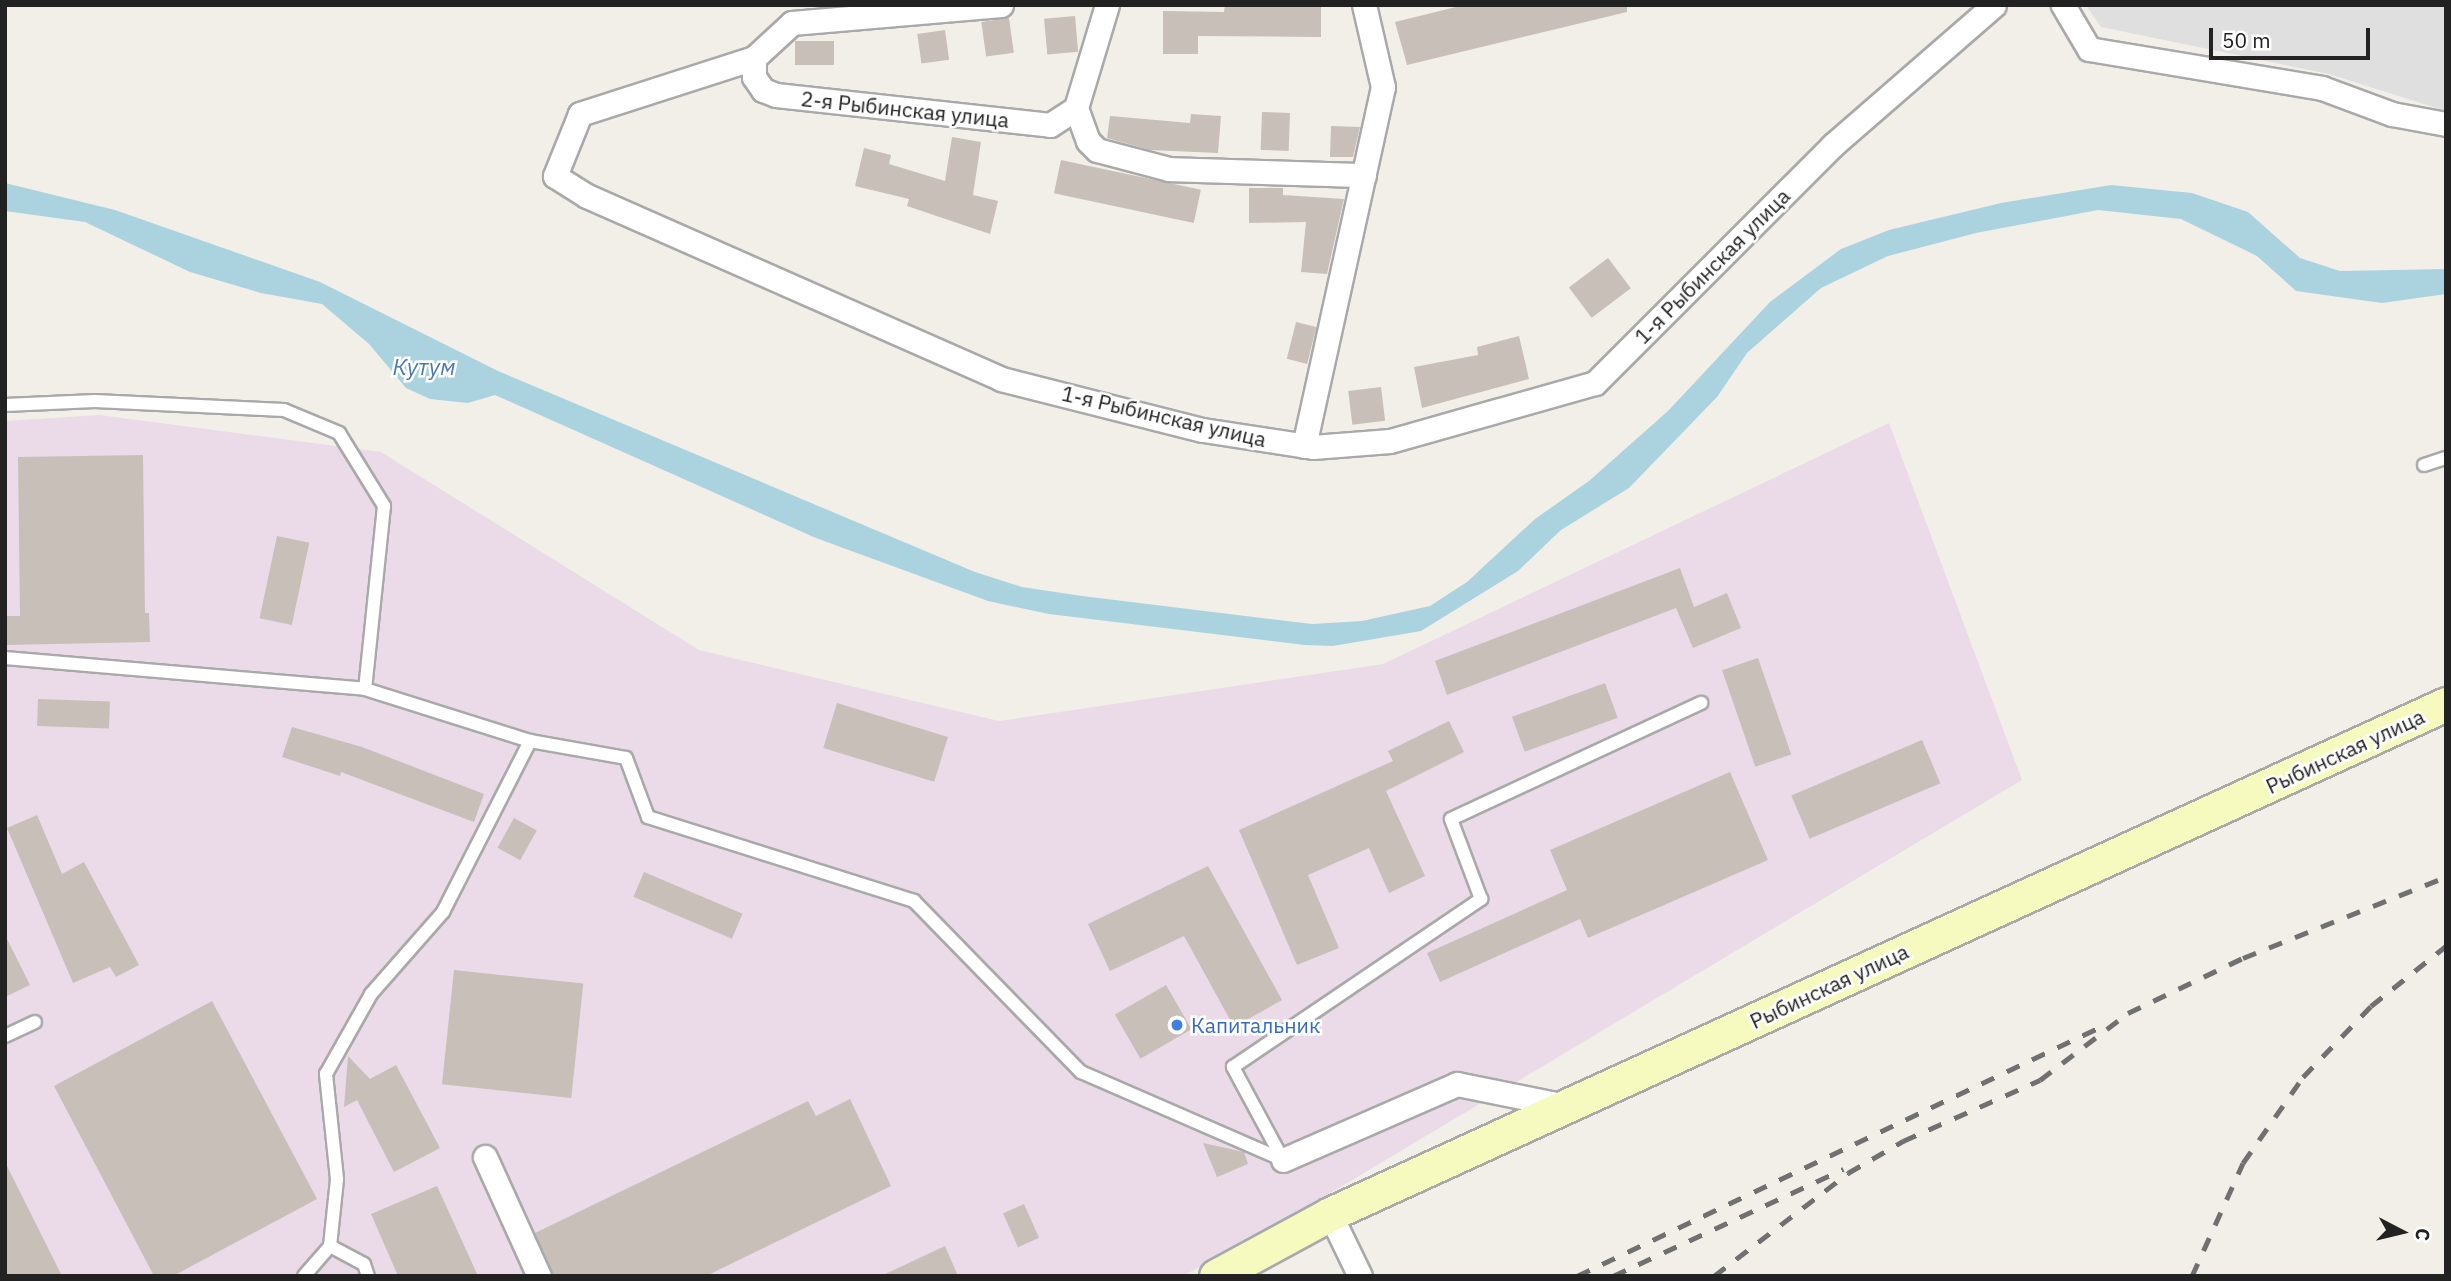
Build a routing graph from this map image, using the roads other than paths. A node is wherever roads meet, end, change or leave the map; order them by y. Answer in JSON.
{"nodes":[{"id":1,"x":1001,"y":5,"type":"edge"},
{"id":2,"x":1107,"y":5,"type":"edge"},
{"id":3,"x":1364,"y":5,"type":"edge"},
{"id":4,"x":1994,"y":5,"type":"edge"},
{"id":5,"x":2063,"y":5,"type":"edge"},
{"id":6,"x":754,"y":58,"type":"junction"},
{"id":7,"x":1076,"y":108,"type":"junction"},
{"id":8,"x":2446,"y":124,"type":"edge"},
{"id":9,"x":1364,"y":175,"type":"junction"},
{"id":10,"x":5,"y":405,"type":"edge"},
{"id":11,"x":1304,"y":446,"type":"junction"},
{"id":12,"x":2446,"y":458,"type":"edge"},
{"id":13,"x":2424,"y":465,"type":"dead end"},
{"id":14,"x":5,"y":658,"type":"edge"},
{"id":15,"x":365,"y":689,"type":"junction"},
{"id":16,"x":1701,"y":703,"type":"dead end"},
{"id":17,"x":2446,"y":704,"type":"edge"},
{"id":18,"x":530,"y":741,"type":"junction"},
{"id":19,"x":35,"y":1022,"type":"dead end"},
{"id":20,"x":5,"y":1036,"type":"edge"},
{"id":21,"x":1566,"y":1106,"type":"junction"},
{"id":22,"x":485,"y":1157,"type":"dead end"},
{"id":23,"x":1283,"y":1160,"type":"junction"},
{"id":24,"x":1330,"y":1214,"type":"junction"},
{"id":25,"x":330,"y":1246,"type":"junction"},
{"id":26,"x":304,"y":1276,"type":"edge"},
{"id":27,"x":368,"y":1276,"type":"edge"},
{"id":28,"x":539,"y":1276,"type":"edge"},
{"id":29,"x":1216,"y":1276,"type":"edge"},
{"id":30,"x":1360,"y":1276,"type":"edge"}],
"edges":[{"from":1,"to":6,"type":"street"},
{"from":2,"to":7,"type":"street"},
{"from":3,"to":9,"type":"street"},
{"from":4,"to":11,"type":"street","name":"1-я Рыбинская улица"},
{"from":5,"to":8,"type":"street"},
{"from":6,"to":7,"type":"street","name":"2-я Рыбинская улица"},
{"from":6,"to":11,"type":"street","name":"1-я Рыбинская улица"},
{"from":7,"to":9,"type":"street"},
{"from":9,"to":11,"type":"street"},
{"from":10,"to":15,"type":"lane"},
{"from":12,"to":13,"type":"lane"},
{"from":14,"to":15,"type":"lane"},
{"from":15,"to":18,"type":"lane"},
{"from":16,"to":23,"type":"lane"},
{"from":17,"to":21,"type":"main road","name":"Рыбинская улица"},
{"from":18,"to":23,"type":"lane"},
{"from":18,"to":25,"type":"lane"},
{"from":19,"to":20,"type":"lane"},
{"from":21,"to":23,"type":"street"},
{"from":21,"to":24,"type":"main road","name":"Рыбинская улица"},
{"from":22,"to":28,"type":"street"},
{"from":24,"to":29,"type":"main road","name":"Рыбинская улица"},
{"from":24,"to":30,"type":"street"},
{"from":25,"to":26,"type":"lane"},
{"from":25,"to":27,"type":"lane"}]}
